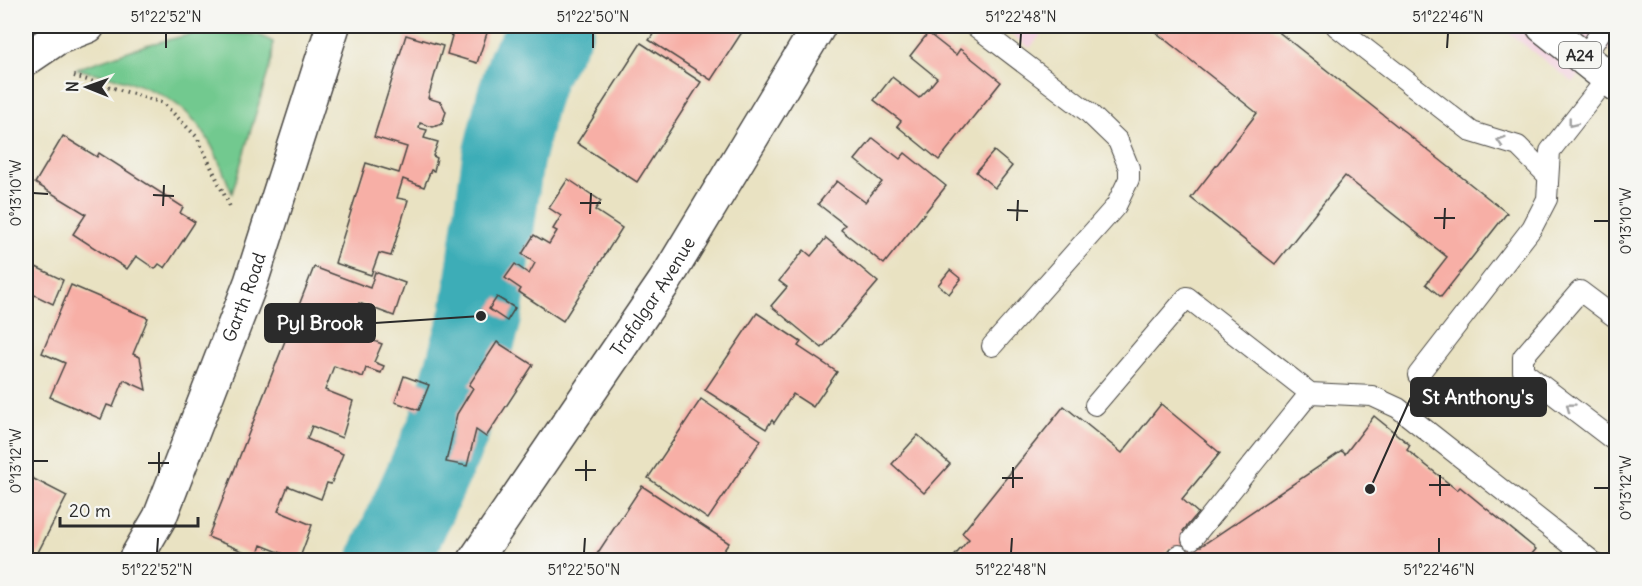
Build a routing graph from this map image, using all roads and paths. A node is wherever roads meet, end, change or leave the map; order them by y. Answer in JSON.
{"nodes":[{"id":1,"x":88,"y":26,"type":"edge"},
{"id":2,"x":333,"y":26,"type":"edge"},
{"id":3,"x":819,"y":26,"type":"edge"},
{"id":4,"x":975,"y":26,"type":"edge"},
{"id":5,"x":1336,"y":26,"type":"edge"},
{"id":6,"x":1543,"y":26,"type":"edge"},
{"id":7,"x":1604,"y":26,"type":"edge"},
{"id":8,"x":26,"y":59,"type":"edge"},
{"id":9,"x":1603,"y":73,"type":"edge"},
{"id":10,"x":68,"y":74,"type":"dead end"},
{"id":11,"x":1547,"y":175,"type":"junction"},
{"id":12,"x":257,"y":264,"type":"junction"},
{"id":13,"x":1617,"y":318,"type":"edge"},
{"id":14,"x":992,"y":346,"type":"dead end"},
{"id":15,"x":1418,"y":375,"type":"dead end"},
{"id":16,"x":1310,"y":393,"type":"junction"},
{"id":17,"x":1095,"y":405,"type":"dead end"},
{"id":18,"x":1617,"y":442,"type":"edge"},
{"id":19,"x":1192,"y":539,"type":"dead end"},
{"id":20,"x":135,"y":561,"type":"edge"},
{"id":21,"x":475,"y":561,"type":"edge"},
{"id":22,"x":1591,"y":561,"type":"edge"}],
"edges":[{"from":1,"to":8,"type":"main road"},
{"from":2,"to":12,"type":"main road","name":"Garth Road"},
{"from":3,"to":21,"type":"main road","name":"Trafalgar Avenue"},
{"from":4,"to":14,"type":"lane"},
{"from":11,"to":5,"type":"lane","one_way":true},
{"from":6,"to":9,"type":"main road","number":"A24"},
{"from":7,"to":9,"type":"lane"},
{"from":9,"to":11,"type":"lane","one_way":true},
{"from":10,"to":12,"type":"path"},
{"from":11,"to":15,"type":"lane"},
{"from":12,"to":20,"type":"main road","name":"Garth Road"},
{"from":18,"to":13,"type":"lane","one_way":true},
{"from":16,"to":17,"type":"lane"},
{"from":16,"to":19,"type":"lane"},
{"from":16,"to":22,"type":"lane"}]}
